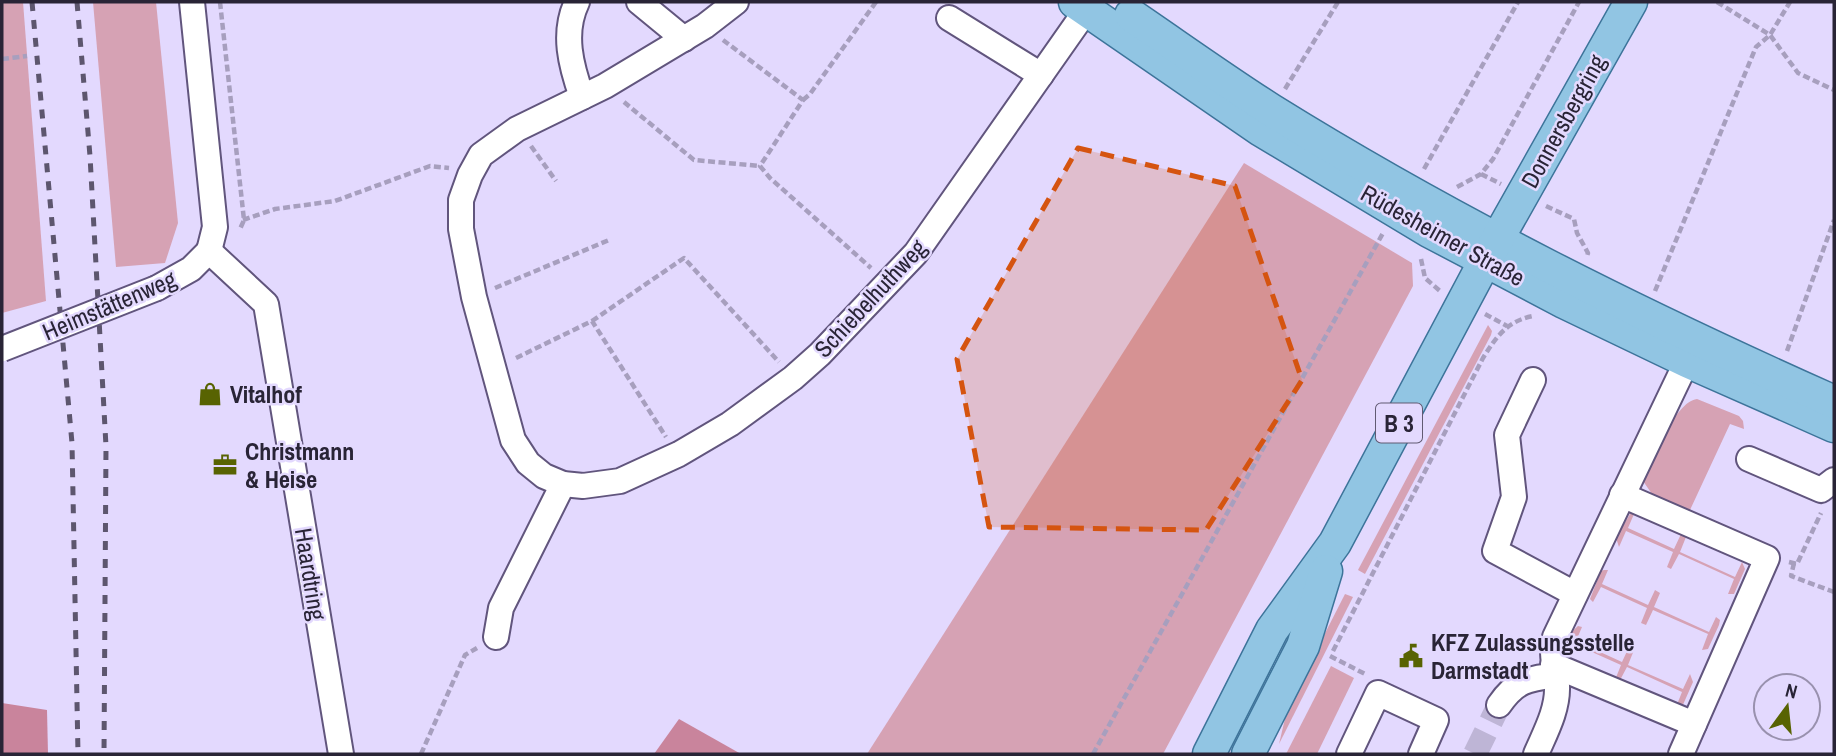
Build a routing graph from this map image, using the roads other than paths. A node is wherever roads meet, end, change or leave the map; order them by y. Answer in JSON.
{"nodes":[{"id":1,"x":192,"y":2,"type":"edge"},
{"id":2,"x":577,"y":2,"type":"edge"},
{"id":3,"x":639,"y":2,"type":"edge"},
{"id":4,"x":736,"y":2,"type":"edge"},
{"id":5,"x":1631,"y":2,"type":"edge"},
{"id":6,"x":1091,"y":4,"type":"edge"},
{"id":7,"x":949,"y":18,"type":"dead end"},
{"id":8,"x":694,"y":32,"type":"junction"},
{"id":9,"x":1041,"y":75,"type":"junction"},
{"id":10,"x":582,"y":97,"type":"junction"},
{"id":11,"x":209,"y":251,"type":"junction"},
{"id":12,"x":1491,"y":251,"type":"junction"},
{"id":13,"x":2,"y":349,"type":"edge"},
{"id":14,"x":1687,"y":360,"type":"junction"},
{"id":15,"x":1533,"y":380,"type":"dead end"},
{"id":16,"x":1834,"y":401,"type":"edge"},
{"id":17,"x":1834,"y":426,"type":"edge"},
{"id":18,"x":1749,"y":459,"type":"dead end"},
{"id":19,"x":1834,"y":480,"type":"edge"},
{"id":20,"x":563,"y":484,"type":"junction"},
{"id":21,"x":1622,"y":495,"type":"junction"},
{"id":22,"x":1335,"y":543,"type":"junction"},
{"id":23,"x":1576,"y":594,"type":"junction"},
{"id":24,"x":496,"y":637,"type":"road end"},
{"id":25,"x":1555,"y":678,"type":"junction"},
{"id":26,"x":1499,"y":705,"type":"tunnel mouth"},
{"id":27,"x":1694,"y":724,"type":"junction"},
{"id":28,"x":341,"y":754,"type":"edge"},
{"id":29,"x":1209,"y":754,"type":"edge"},
{"id":30,"x":1248,"y":754,"type":"edge"},
{"id":31,"x":1349,"y":754,"type":"edge"},
{"id":32,"x":1421,"y":754,"type":"edge"},
{"id":33,"x":1518,"y":754,"type":"edge"},
{"id":34,"x":1536,"y":754,"type":"edge"},
{"id":35,"x":1681,"y":754,"type":"edge"}],
"edges":[{"from":1,"to":11,"type":"street"},
{"from":2,"to":10,"type":"street"},
{"from":3,"to":8,"type":"street"},
{"from":4,"to":8,"type":"street","name":"Schiebelhuthweg"},
{"from":5,"to":12,"type":"main road","name":"Donnersbergring"},
{"from":6,"to":9,"type":"street","name":"Schiebelhuthweg"},
{"from":6,"to":12,"type":"main road","name":"Rüdesheimer Straße"},
{"from":6,"to":12,"type":"main road","name":"Rüdesheimer Straße"},
{"from":7,"to":9,"type":"street"},
{"from":8,"to":10,"type":"street","name":"Schiebelhuthweg"},
{"from":9,"to":20,"type":"street","name":"Schiebelhuthweg"},
{"from":10,"to":20,"type":"street","name":"Schiebelhuthweg"},
{"from":11,"to":13,"type":"street","name":"Heimstättenweg","bridge":true},
{"from":11,"to":28,"type":"street","name":"Haardtring"},
{"from":12,"to":14,"type":"main road","name":"Rüdesheimer Straße"},
{"from":12,"to":16,"type":"main road","name":"Rüdesheimer Straße"},
{"from":12,"to":22,"type":"main road","number":"B 3"},
{"from":14,"to":17,"type":"main road","name":"Rüdesheimer Straße"},
{"from":14,"to":21,"type":"street"},
{"from":15,"to":23,"type":"street"},
{"from":18,"to":19,"type":"street"},
{"from":20,"to":24,"type":"street"},
{"from":21,"to":23,"type":"street"},
{"from":21,"to":27,"type":"street"},
{"from":22,"to":29,"type":"main road","number":"B 3"},
{"from":22,"to":30,"type":"main road","number":"B 3"},
{"from":23,"to":25,"type":"street"},
{"from":25,"to":26,"type":"street"},
{"from":25,"to":27,"type":"street"},
{"from":25,"to":33,"type":"street"},
{"from":25,"to":34,"type":"street"},
{"from":27,"to":35,"type":"street"},
{"from":31,"to":32,"type":"street"}]}
